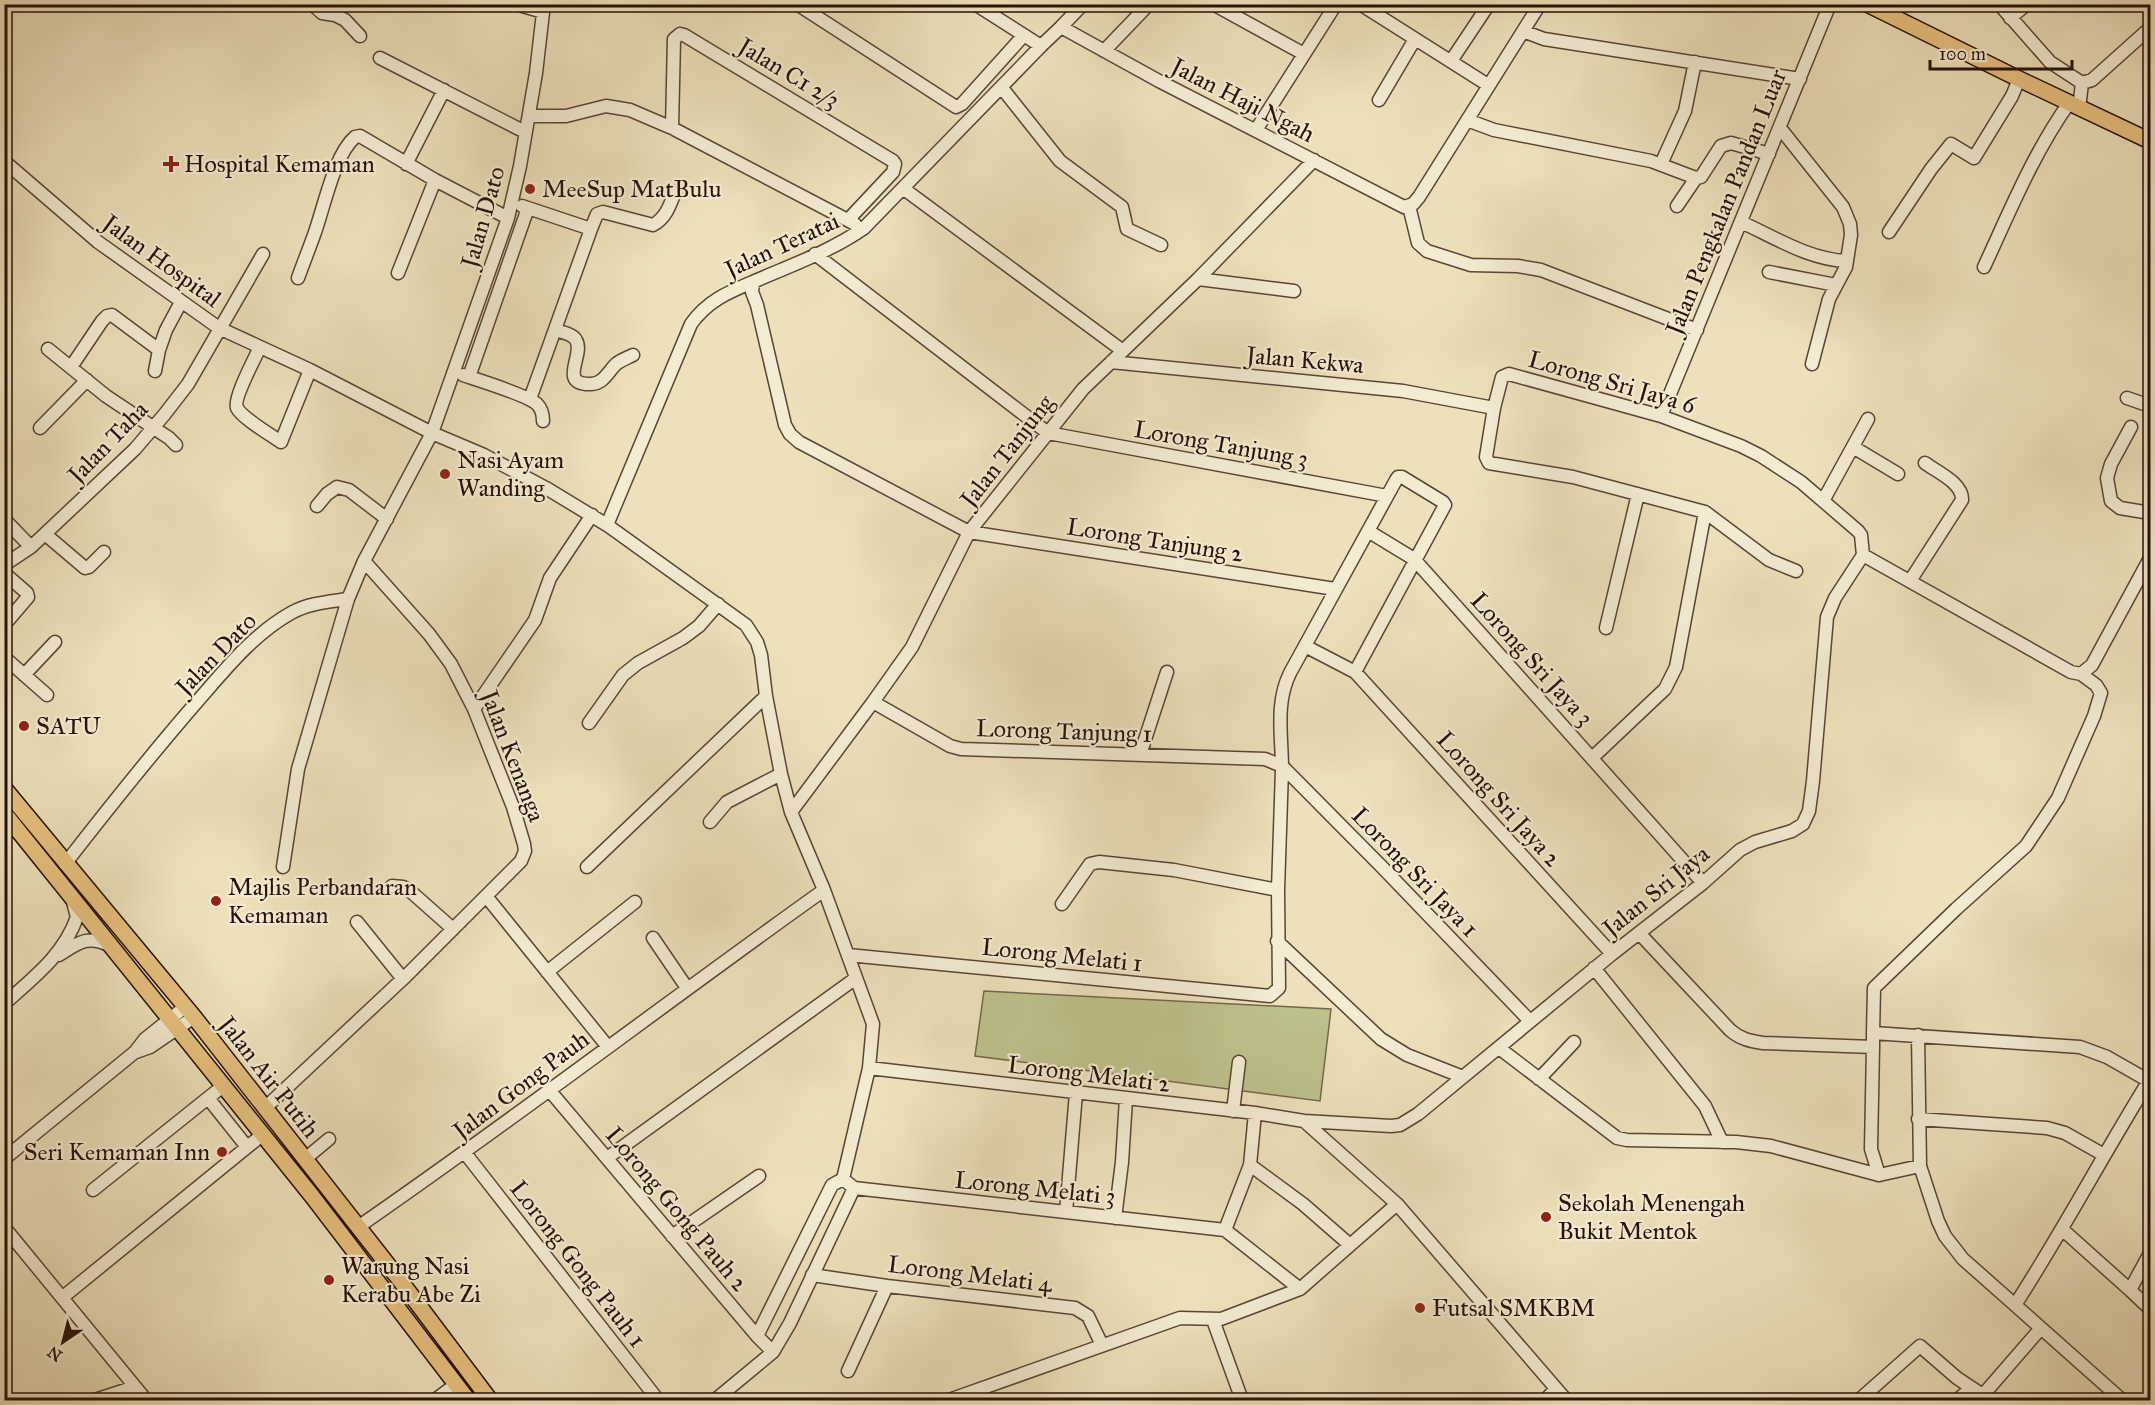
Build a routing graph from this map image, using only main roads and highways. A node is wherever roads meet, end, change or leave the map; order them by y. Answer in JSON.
{"nodes":[{"id":1,"x":1867,"y":4,"type":"edge"},
{"id":2,"x":2151,"y":141,"type":"edge"},
{"id":3,"x":4,"y":788,"type":"edge"},
{"id":4,"x":4,"y":813,"type":"edge"},
{"id":5,"x":399,"y":1279,"type":"junction"},
{"id":6,"x":452,"y":1380,"type":"junction"},
{"id":7,"x":468,"y":1401,"type":"edge"},
{"id":8,"x":490,"y":1401,"type":"edge"}],
"edges":[{"from":1,"to":2,"type":"main road"},
{"from":3,"to":5,"type":"main road","name":"Jalan Air Putih"},
{"from":4,"to":6,"type":"main road","name":"Jalan Air Putih"},
{"from":5,"to":6,"type":"main road"},
{"from":5,"to":8,"type":"main road","name":"Jalan Air Putih"},
{"from":6,"to":7,"type":"main road","name":"Jalan Air Putih"}]}
